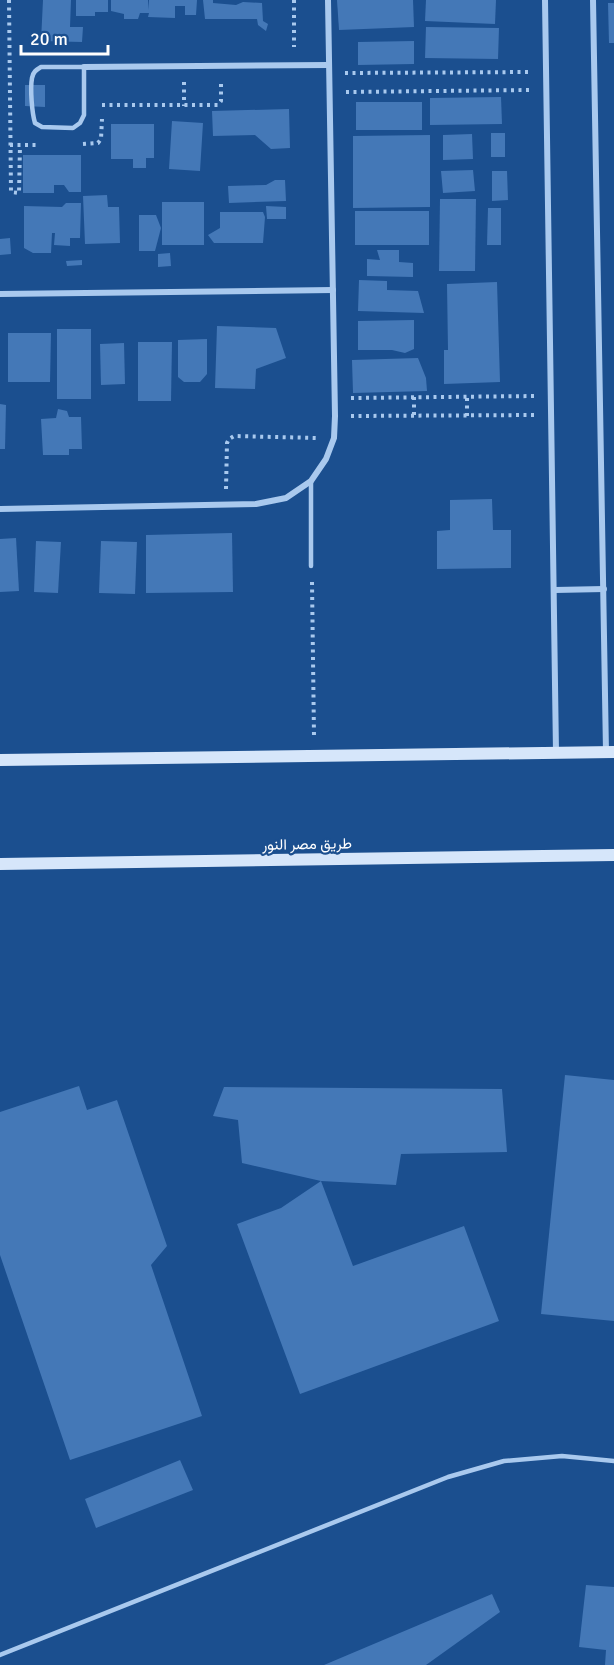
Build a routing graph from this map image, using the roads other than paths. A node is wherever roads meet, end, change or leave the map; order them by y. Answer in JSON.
{"nodes":[{"id":1,"x":328,"y":0,"type":"edge"},
{"id":2,"x":545,"y":0,"type":"edge"},
{"id":3,"x":593,"y":0,"type":"edge"},
{"id":4,"x":329,"y":65,"type":"junction"},
{"id":5,"x":84,"y":68,"type":"junction"},
{"id":6,"x":333,"y":290,"type":"junction"},
{"id":7,"x":0,"y":294,"type":"edge"},
{"id":8,"x":311,"y":481,"type":"junction"},
{"id":9,"x":0,"y":509,"type":"edge"},
{"id":10,"x":311,"y":566,"type":"road end"},
{"id":11,"x":604,"y":589,"type":"junction"},
{"id":12,"x":555,"y":590,"type":"junction"},
{"id":13,"x":610,"y":752,"type":"edge"},
{"id":14,"x":556,"y":753,"type":"junction"},
{"id":15,"x":0,"y":760,"type":"edge"},
{"id":16,"x":614,"y":855,"type":"edge"},
{"id":17,"x":0,"y":864,"type":"edge"},
{"id":18,"x":614,"y":1461,"type":"edge"},
{"id":19,"x":0,"y":1655,"type":"edge"}],
"edges":[{"from":1,"to":4,"type":"street"},
{"from":2,"to":12,"type":"street"},
{"from":3,"to":11,"type":"street"},
{"from":4,"to":5,"type":"street"},
{"from":4,"to":6,"type":"street"},
{"from":5,"to":5,"type":"lane"},
{"from":6,"to":7,"type":"street"},
{"from":6,"to":8,"type":"street"},
{"from":8,"to":9,"type":"street"},
{"from":8,"to":10,"type":"lane"},
{"from":11,"to":12,"type":"street"},
{"from":11,"to":13,"type":"street"},
{"from":12,"to":14,"type":"street"},
{"from":13,"to":14,"type":"street"},
{"from":14,"to":15,"type":"street"},
{"from":16,"to":17,"type":"street","name":"طريق مصر النور"},
{"from":18,"to":19,"type":"lane"}]}
